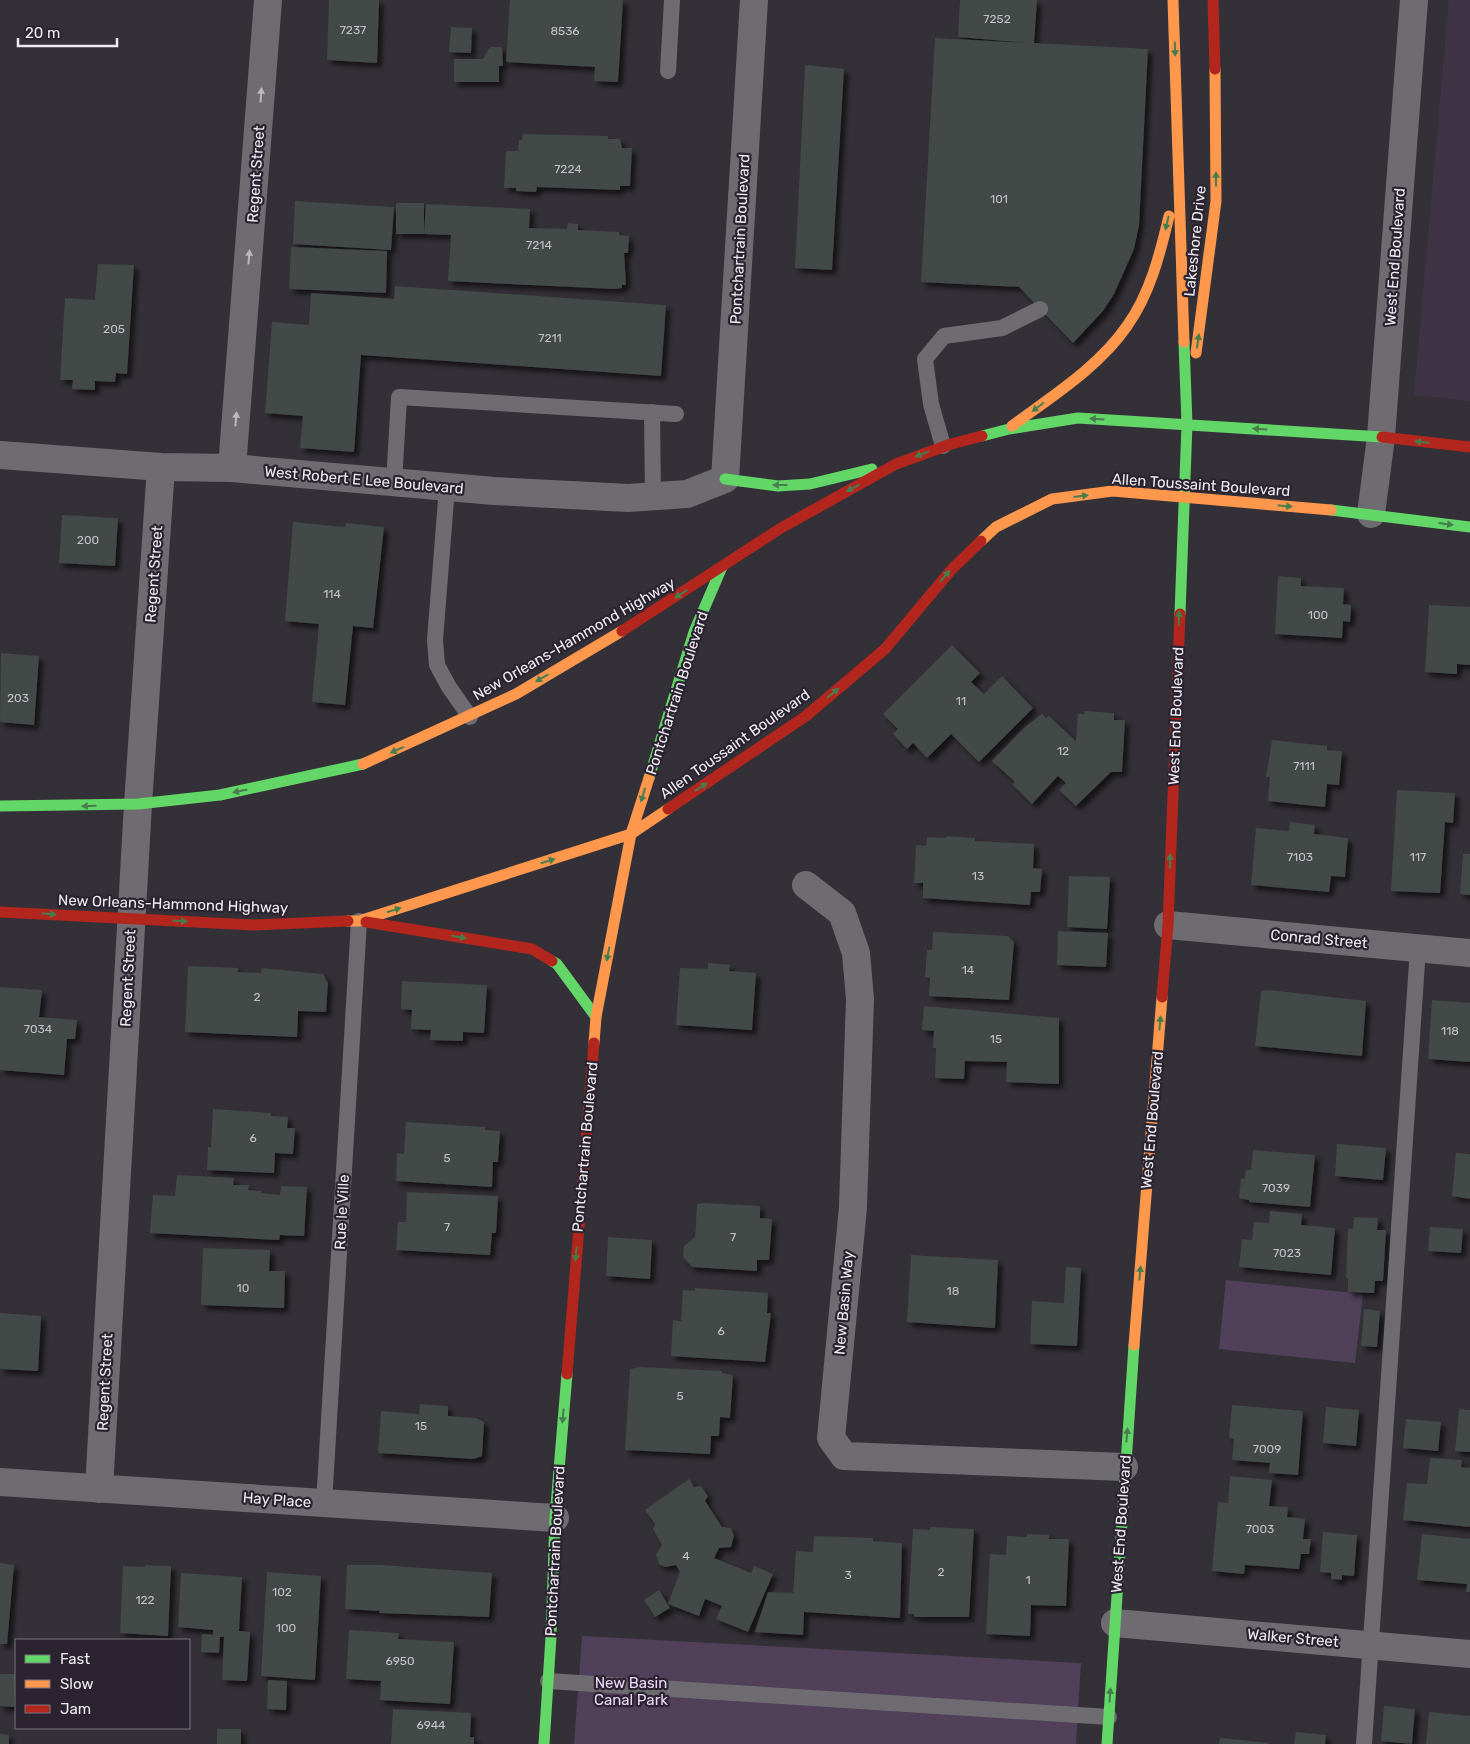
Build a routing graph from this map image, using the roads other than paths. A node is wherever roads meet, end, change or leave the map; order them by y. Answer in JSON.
{"nodes":[{"id":1,"x":268,"y":0,"type":"edge"},
{"id":2,"x":672,"y":0,"type":"edge"},
{"id":3,"x":754,"y":0,"type":"edge"},
{"id":4,"x":1173,"y":0,"type":"edge"},
{"id":5,"x":1213,"y":0,"type":"edge"},
{"id":6,"x":1414,"y":0,"type":"edge"},
{"id":7,"x":668,"y":71,"type":"dead end"},
{"id":8,"x":1178,"y":175,"type":"junction"},
{"id":9,"x":1040,"y":309,"type":"dead end"},
{"id":10,"x":652,"y":412,"type":"junction"},
{"id":11,"x":676,"y":414,"type":"dead end"},
{"id":12,"x":1187,"y":424,"type":"junction"},
{"id":13,"x":1008,"y":429,"type":"junction"},
{"id":14,"x":1381,"y":438,"type":"junction"},
{"id":15,"x":943,"y":446,"type":"junction"},
{"id":16,"x":1470,"y":447,"type":"edge"},
{"id":17,"x":0,"y":454,"type":"edge"},
{"id":18,"x":896,"y":464,"type":"junction"},
{"id":19,"x":161,"y":467,"type":"junction"},
{"id":20,"x":232,"y":468,"type":"junction"},
{"id":21,"x":725,"y":479,"type":"junction"},
{"id":22,"x":394,"y":483,"type":"junction"},
{"id":23,"x":447,"y":487,"type":"junction"},
{"id":24,"x":1184,"y":496,"type":"junction"},
{"id":25,"x":653,"y":498,"type":"junction"},
{"id":26,"x":1371,"y":514,"type":"junction"},
{"id":27,"x":1470,"y":527,"type":"edge"},
{"id":28,"x":722,"y":567,"type":"junction"},
{"id":29,"x":470,"y":717,"type":"junction"},
{"id":30,"x":138,"y":804,"type":"junction"},
{"id":31,"x":0,"y":806,"type":"edge"},
{"id":32,"x":632,"y":834,"type":"junction"},
{"id":33,"x":806,"y":885,"type":"dead end"},
{"id":34,"x":0,"y":912,"type":"edge"},
{"id":35,"x":132,"y":919,"type":"junction"},
{"id":36,"x":359,"y":921,"type":"junction"},
{"id":37,"x":1168,"y":925,"type":"junction"},
{"id":38,"x":1418,"y":948,"type":"junction"},
{"id":39,"x":1470,"y":953,"type":"edge"},
{"id":40,"x":596,"y":1017,"type":"junction"},
{"id":41,"x":1124,"y":1466,"type":"junction"},
{"id":42,"x":0,"y":1482,"type":"edge"},
{"id":43,"x":99,"y":1488,"type":"junction"},
{"id":44,"x":324,"y":1503,"type":"junction"},
{"id":45,"x":555,"y":1518,"type":"junction"},
{"id":46,"x":1115,"y":1623,"type":"junction"},
{"id":47,"x":1369,"y":1644,"type":"junction"},
{"id":48,"x":1470,"y":1654,"type":"edge"},
{"id":49,"x":548,"y":1681,"type":"junction"},
{"id":50,"x":1109,"y":1717,"type":"junction"},
{"id":51,"x":544,"y":1744,"type":"edge"},
{"id":52,"x":1107,"y":1744,"type":"edge"},
{"id":53,"x":1364,"y":1744,"type":"edge"}],
"edges":[{"from":20,"to":1,"type":"street","name":"Regent Street","one_way":true},
{"from":2,"to":7,"type":"lane"},
{"from":3,"to":21,"type":"street","name":"Pontchartrain Boulevard"},
{"from":4,"to":8,"type":"main road","name":"Lakeshore Drive","one_way":true},
{"from":12,"to":5,"type":"main road","name":"Lakeshore Drive","one_way":true},
{"from":6,"to":14,"type":"street","name":"West End Boulevard"},
{"from":8,"to":12,"type":"main road","name":"Lakeshore Drive"},
{"from":8,"to":13,"type":"main road","one_way":true},
{"from":9,"to":15,"type":"lane"},
{"from":10,"to":11,"type":"lane"},
{"from":10,"to":22,"type":"lane"},
{"from":10,"to":25,"type":"lane"},
{"from":12,"to":13,"type":"main road","one_way":true},
{"from":14,"to":12,"type":"main road","one_way":true},
{"from":12,"to":24,"type":"main road","name":"Lakeshore Drive"},
{"from":13,"to":15,"type":"main road"},
{"from":16,"to":14,"type":"main road","one_way":true},
{"from":14,"to":26,"type":"street","name":"West End Boulevard"},
{"from":15,"to":18,"type":"main road","one_way":true},
{"from":17,"to":19,"type":"street","name":"West Robert E Lee Boulevard"},
{"from":18,"to":21,"type":"main road","one_way":true},
{"from":18,"to":28,"type":"main road","one_way":true},
{"from":19,"to":20,"type":"street","name":"West Robert E Lee Boulevard"},
{"from":19,"to":30,"type":"street","name":"Regent Street"},
{"from":20,"to":22,"type":"street","name":"West Robert E Lee Boulevard"},
{"from":21,"to":25,"type":"street","name":"West Robert E Lee Boulevard"},
{"from":22,"to":23,"type":"street","name":"West Robert E Lee Boulevard"},
{"from":23,"to":25,"type":"street","name":"West Robert E Lee Boulevard"},
{"from":23,"to":29,"type":"lane"},
{"from":24,"to":26,"type":"main road","name":"Allen Toussaint Boulevard","one_way":true},
{"from":32,"to":24,"type":"main road","name":"Allen Toussaint Boulevard","one_way":true},
{"from":37,"to":24,"type":"main road","name":"West End Boulevard","one_way":true},
{"from":26,"to":27,"type":"main road","name":"Allen Toussaint Boulevard","one_way":true},
{"from":28,"to":29,"type":"main road","name":"New Orleans-Hammond Highway","one_way":true},
{"from":28,"to":32,"type":"main road","name":"Pontchartrain Boulevard","one_way":true},
{"from":29,"to":30,"type":"main road","name":"New Orleans-Hammond Highway","one_way":true},
{"from":30,"to":31,"type":"main road","name":"New Orleans-Hammond Highway","one_way":true},
{"from":30,"to":35,"type":"street","name":"Regent Street"},
{"from":36,"to":32,"type":"main road","name":"New Orleans-Hammond Highway","one_way":true},
{"from":32,"to":40,"type":"main road","name":"Pontchartrain Boulevard","one_way":true},
{"from":33,"to":41,"type":"street","name":"New Basin Way"},
{"from":34,"to":35,"type":"main road","name":"New Orleans-Hammond Highway","one_way":true},
{"from":35,"to":36,"type":"main road","name":"New Orleans-Hammond Highway","one_way":true},
{"from":35,"to":43,"type":"street","name":"Regent Street"},
{"from":36,"to":40,"type":"main road","one_way":true},
{"from":36,"to":44,"type":"lane","name":"Rue le Ville"},
{"from":37,"to":38,"type":"street","name":"Conrad Street"},
{"from":41,"to":37,"type":"main road","name":"West End Boulevard","one_way":true},
{"from":38,"to":39,"type":"street","name":"Conrad Street"},
{"from":38,"to":47,"type":"lane"},
{"from":40,"to":45,"type":"main road","name":"Pontchartrain Boulevard","one_way":true},
{"from":41,"to":46,"type":"main road","name":"West End Boulevard"},
{"from":42,"to":43,"type":"street","name":"Hay Place"},
{"from":43,"to":44,"type":"street","name":"Hay Place"},
{"from":44,"to":45,"type":"street","name":"Hay Place"},
{"from":45,"to":49,"type":"main road","name":"Pontchartrain Boulevard"},
{"from":46,"to":47,"type":"street","name":"Walker Street"},
{"from":50,"to":46,"type":"main road","name":"West End Boulevard","one_way":true},
{"from":47,"to":48,"type":"street","name":"Walker Street"},
{"from":47,"to":53,"type":"lane"},
{"from":49,"to":50,"type":"lane"},
{"from":49,"to":51,"type":"main road","name":"Pontchartrain Boulevard"},
{"from":50,"to":52,"type":"main road","name":"West End Boulevard"}]}
